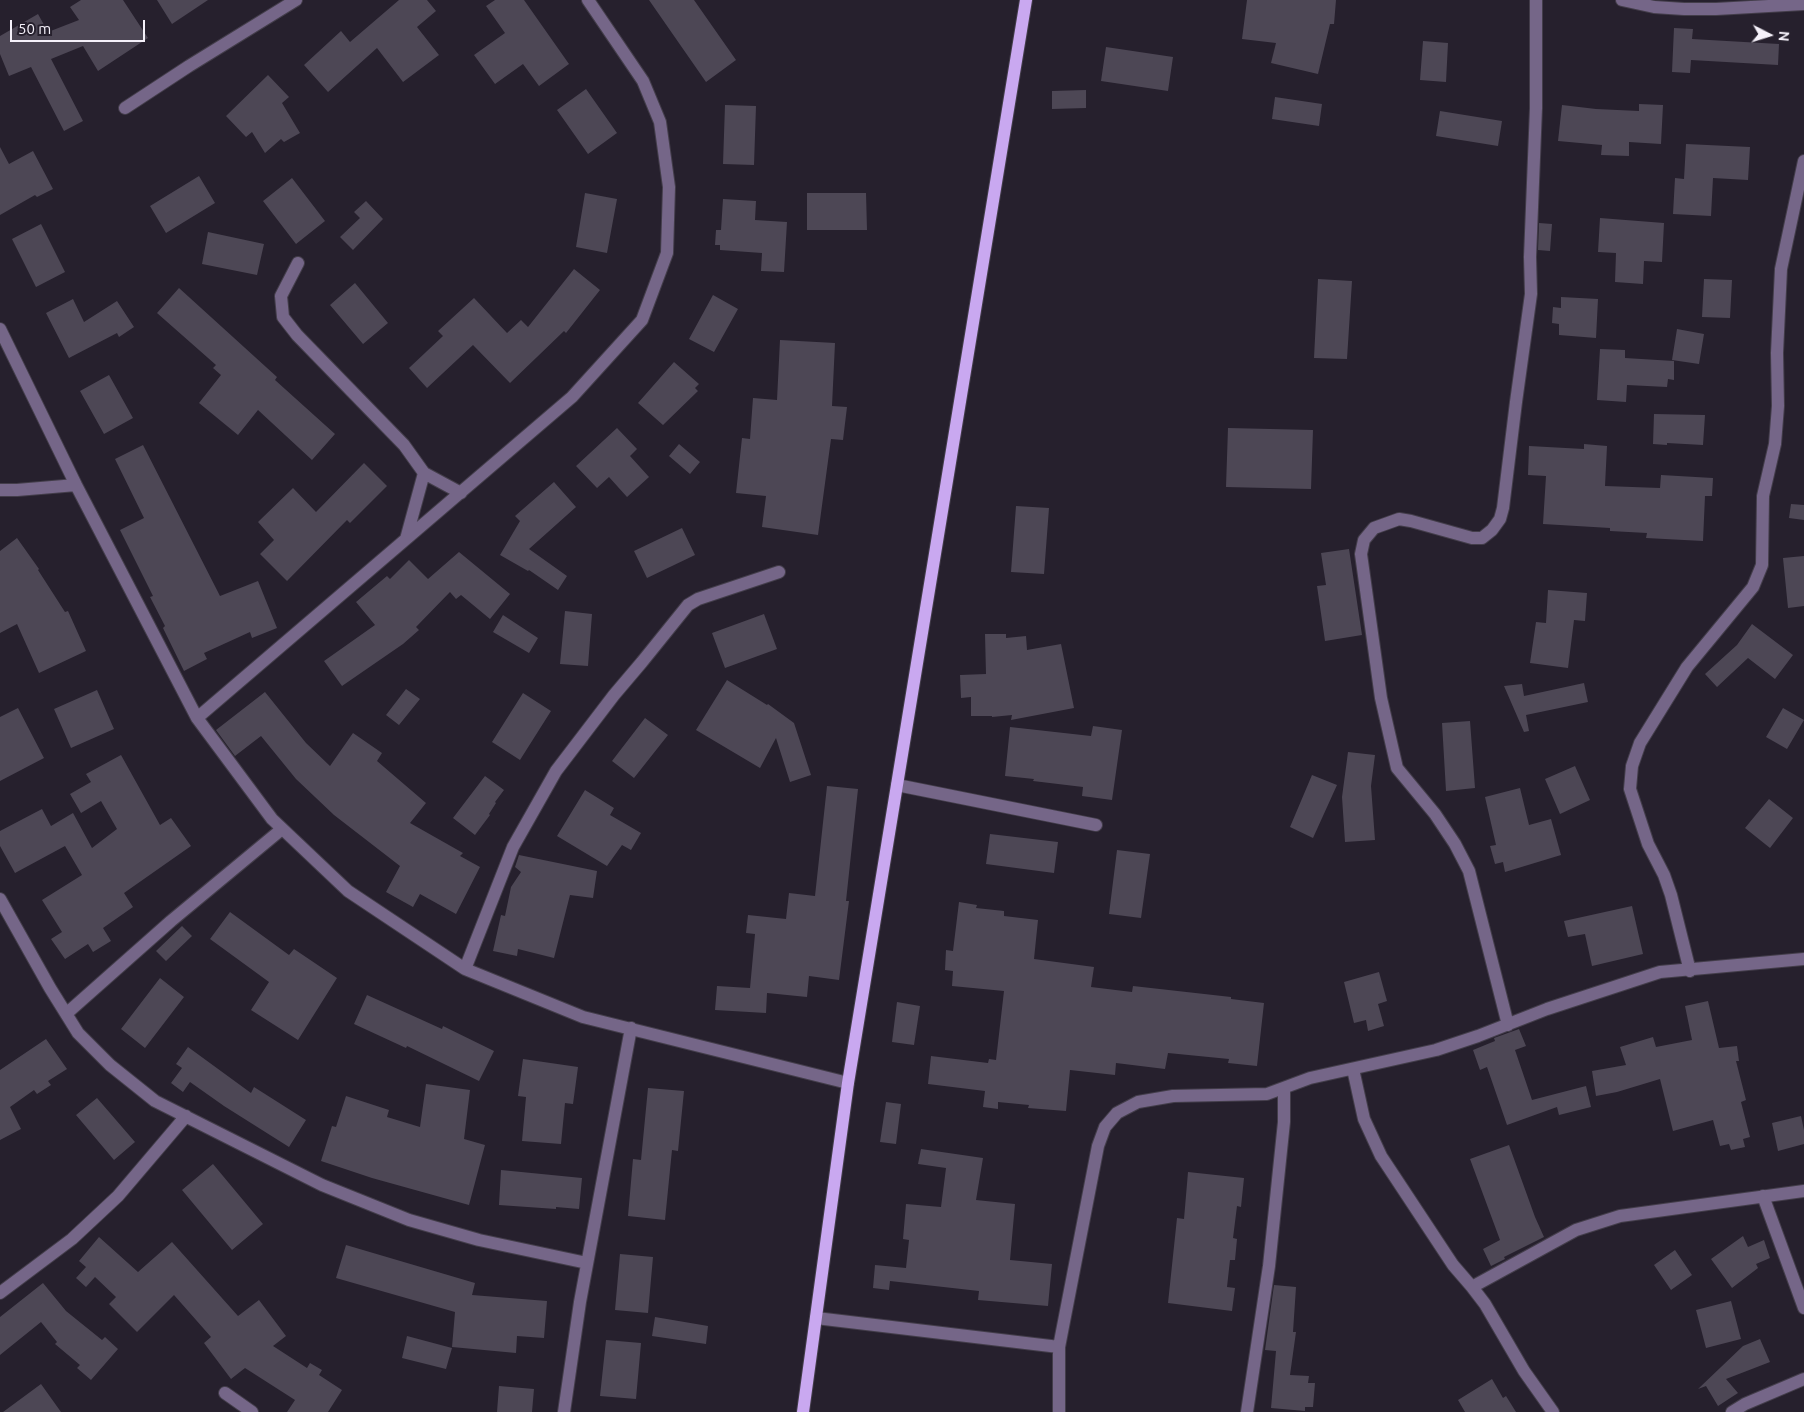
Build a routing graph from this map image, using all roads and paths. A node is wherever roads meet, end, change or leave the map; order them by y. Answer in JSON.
{"nodes":[{"id":1,"x":296,"y":0,"type":"edge"},
{"id":2,"x":588,"y":0,"type":"edge"},
{"id":3,"x":1026,"y":0,"type":"edge"},
{"id":4,"x":1536,"y":0,"type":"edge"},
{"id":5,"x":1622,"y":0,"type":"edge"},
{"id":6,"x":1804,"y":4,"type":"edge"},
{"id":7,"x":125,"y":108,"type":"dead end"},
{"id":8,"x":1804,"y":161,"type":"edge"},
{"id":9,"x":298,"y":264,"type":"dead end"},
{"id":10,"x":0,"y":329,"type":"edge"},
{"id":11,"x":424,"y":474,"type":"junction"},
{"id":12,"x":76,"y":485,"type":"junction"},
{"id":13,"x":0,"y":490,"type":"edge"},
{"id":14,"x":461,"y":492,"type":"junction"},
{"id":15,"x":406,"y":539,"type":"junction"},
{"id":16,"x":779,"y":572,"type":"dead end"},
{"id":17,"x":197,"y":718,"type":"junction"},
{"id":18,"x":896,"y":785,"type":"junction"},
{"id":19,"x":1096,"y":825,"type":"dead end"},
{"id":20,"x":282,"y":829,"type":"junction"},
{"id":21,"x":0,"y":899,"type":"edge"},
{"id":22,"x":1804,"y":959,"type":"edge"},
{"id":23,"x":465,"y":969,"type":"junction"},
{"id":24,"x":1690,"y":971,"type":"junction"},
{"id":25,"x":66,"y":1014,"type":"junction"},
{"id":26,"x":1508,"y":1025,"type":"junction"},
{"id":27,"x":632,"y":1028,"type":"junction"},
{"id":28,"x":1352,"y":1069,"type":"junction"},
{"id":29,"x":848,"y":1083,"type":"junction"},
{"id":30,"x":1284,"y":1089,"type":"junction"},
{"id":31,"x":186,"y":1116,"type":"junction"},
{"id":32,"x":1804,"y":1191,"type":"edge"},
{"id":33,"x":1763,"y":1196,"type":"junction"},
{"id":34,"x":588,"y":1263,"type":"junction"},
{"id":35,"x":1472,"y":1287,"type":"junction"},
{"id":36,"x":0,"y":1293,"type":"edge"},
{"id":37,"x":1804,"y":1308,"type":"edge"},
{"id":38,"x":816,"y":1318,"type":"junction"},
{"id":39,"x":1059,"y":1347,"type":"junction"},
{"id":40,"x":1804,"y":1379,"type":"edge"},
{"id":41,"x":225,"y":1393,"type":"dead end"},
{"id":42,"x":252,"y":1412,"type":"edge"},
{"id":43,"x":564,"y":1412,"type":"edge"},
{"id":44,"x":803,"y":1412,"type":"edge"},
{"id":45,"x":1059,"y":1412,"type":"edge"},
{"id":46,"x":1247,"y":1412,"type":"edge"},
{"id":47,"x":1553,"y":1412,"type":"edge"},
{"id":48,"x":1732,"y":1412,"type":"edge"}],
"edges":[{"from":1,"to":7,"type":"street"},
{"from":2,"to":14,"type":"street"},
{"from":3,"to":18,"type":"main road"},
{"from":4,"to":26,"type":"street"},
{"from":5,"to":6,"type":"street"},
{"from":8,"to":24,"type":"street"},
{"from":9,"to":11,"type":"street"},
{"from":10,"to":12,"type":"street"},
{"from":11,"to":14,"type":"street"},
{"from":11,"to":15,"type":"street"},
{"from":12,"to":13,"type":"street"},
{"from":12,"to":17,"type":"street"},
{"from":14,"to":15,"type":"street"},
{"from":15,"to":17,"type":"street"},
{"from":16,"to":23,"type":"street"},
{"from":17,"to":20,"type":"street"},
{"from":18,"to":19,"type":"street"},
{"from":18,"to":29,"type":"main road"},
{"from":20,"to":23,"type":"street"},
{"from":20,"to":25,"type":"street"},
{"from":21,"to":25,"type":"street"},
{"from":22,"to":24,"type":"street"},
{"from":23,"to":27,"type":"street"},
{"from":24,"to":26,"type":"street"},
{"from":25,"to":31,"type":"street"},
{"from":26,"to":28,"type":"street"},
{"from":27,"to":29,"type":"street"},
{"from":27,"to":34,"type":"street"},
{"from":28,"to":30,"type":"street"},
{"from":28,"to":35,"type":"street"},
{"from":29,"to":38,"type":"main road"},
{"from":30,"to":39,"type":"street"},
{"from":30,"to":46,"type":"street"},
{"from":31,"to":34,"type":"street"},
{"from":31,"to":36,"type":"street"},
{"from":32,"to":33,"type":"street"},
{"from":33,"to":35,"type":"street"},
{"from":33,"to":37,"type":"street"},
{"from":34,"to":43,"type":"street"},
{"from":35,"to":47,"type":"street"},
{"from":38,"to":39,"type":"street"},
{"from":38,"to":44,"type":"main road"},
{"from":39,"to":45,"type":"street"},
{"from":40,"to":48,"type":"street"},
{"from":41,"to":42,"type":"street"}]}
